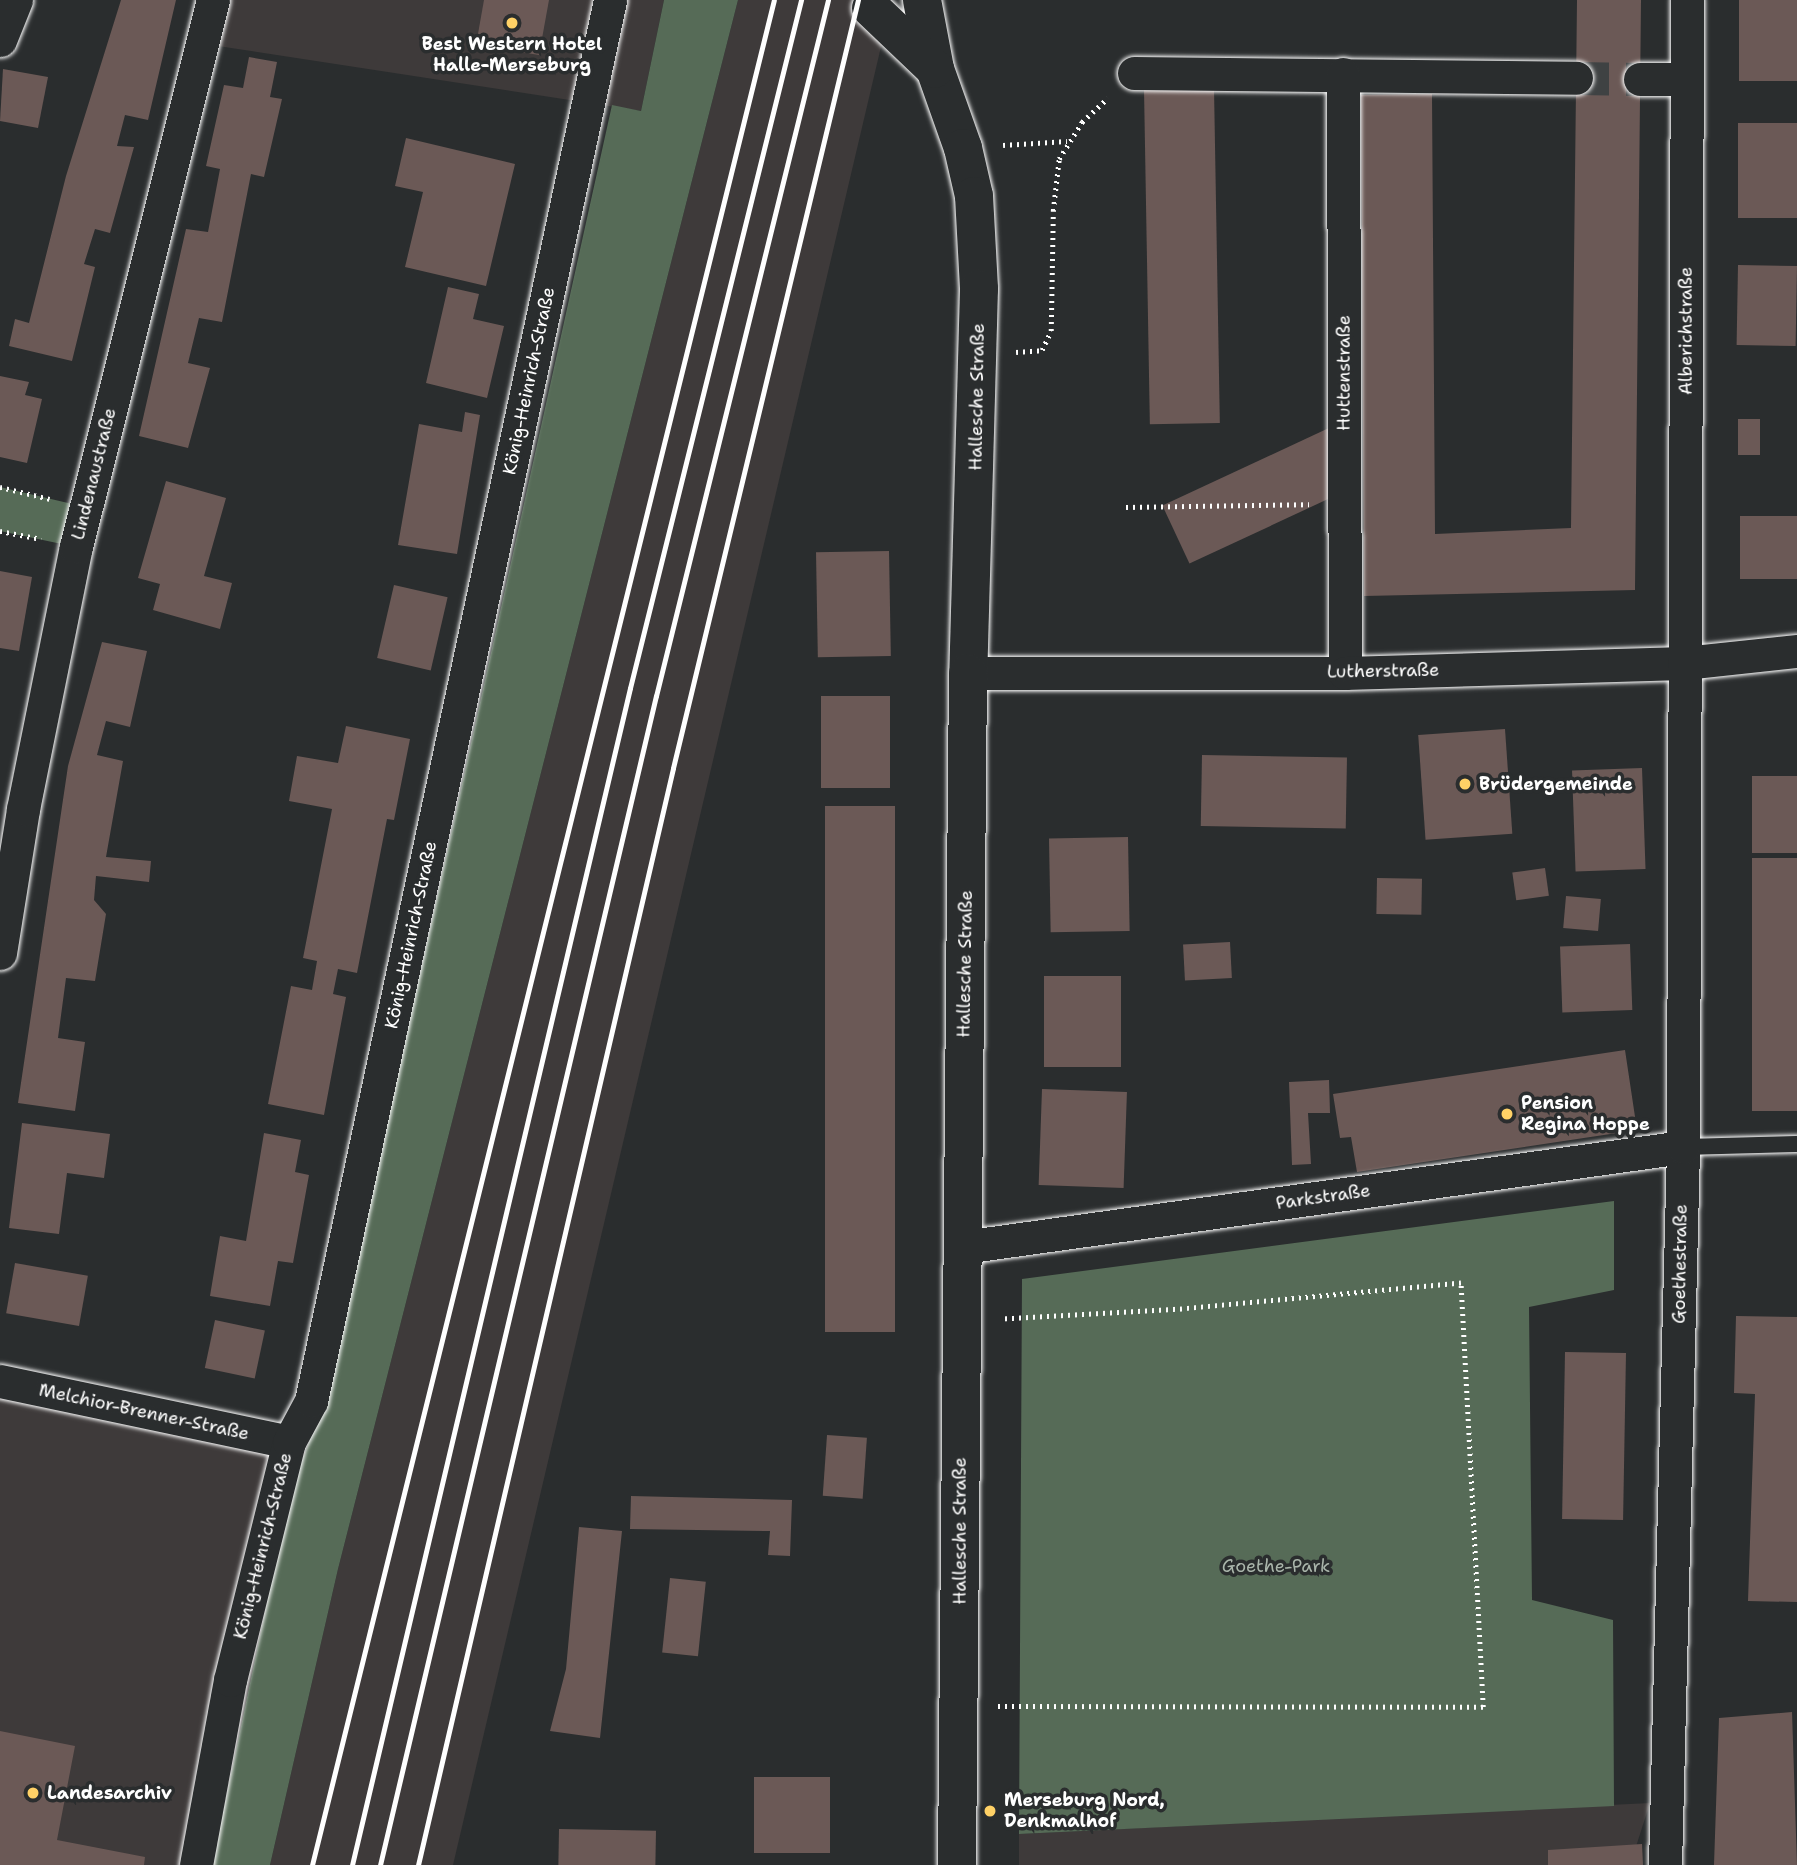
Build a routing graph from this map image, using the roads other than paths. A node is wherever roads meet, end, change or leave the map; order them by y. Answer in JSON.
{"nodes":[{"id":1,"x":16,"y":0,"type":"edge"},
{"id":2,"x":213,"y":0,"type":"edge"},
{"id":3,"x":610,"y":0,"type":"edge"},
{"id":4,"x":922,"y":0,"type":"edge"},
{"id":5,"x":1686,"y":0,"type":"edge"},
{"id":6,"x":871,"y":8,"type":"dead end"},
{"id":7,"x":0,"y":40,"type":"edge"},
{"id":8,"x":935,"y":69,"type":"junction"},
{"id":9,"x":1134,"y":74,"type":"road end"},
{"id":10,"x":1343,"y":74,"type":"junction"},
{"id":11,"x":1576,"y":78,"type":"tunnel mouth"},
{"id":12,"x":1640,"y":79,"type":"tunnel mouth"},
{"id":13,"x":1687,"y":79,"type":"junction"},
{"id":14,"x":1797,"y":651,"type":"edge"},
{"id":15,"x":1684,"y":663,"type":"junction"},
{"id":16,"x":968,"y":673,"type":"junction"},
{"id":17,"x":1345,"y":673,"type":"junction"},
{"id":18,"x":0,"y":953,"type":"edge"},
{"id":19,"x":1797,"y":1144,"type":"edge"},
{"id":20,"x":1683,"y":1147,"type":"junction"},
{"id":21,"x":963,"y":1247,"type":"junction"},
{"id":22,"x":0,"y":1381,"type":"edge"},
{"id":23,"x":289,"y":1442,"type":"junction"},
{"id":24,"x":196,"y":1865,"type":"edge"},
{"id":25,"x":957,"y":1865,"type":"edge"},
{"id":26,"x":1665,"y":1865,"type":"edge"}],
"edges":[{"from":1,"to":7,"type":"street"},
{"from":2,"to":18,"type":"street","name":"Lindenaustraße"},
{"from":3,"to":23,"type":"street","name":"König-Heinrich-Straße"},
{"from":4,"to":8,"type":"main road","name":"Hallesche Straße"},
{"from":5,"to":13,"type":"street","name":"Alberichstraße"},
{"from":6,"to":8,"type":"main road","name":"Hallesche Straße"},
{"from":8,"to":16,"type":"main road","name":"Hallesche Straße"},
{"from":9,"to":10,"type":"street"},
{"from":10,"to":11,"type":"street"},
{"from":10,"to":17,"type":"street","name":"Huttenstraße"},
{"from":12,"to":13,"type":"street"},
{"from":13,"to":15,"type":"street","name":"Alberichstraße"},
{"from":14,"to":15,"type":"street","name":"Lutherstraße"},
{"from":15,"to":17,"type":"street","name":"Lutherstraße"},
{"from":15,"to":20,"type":"street","name":"Goethestraße"},
{"from":16,"to":17,"type":"street","name":"Lutherstraße"},
{"from":16,"to":21,"type":"main road","name":"Hallesche Straße"},
{"from":19,"to":20,"type":"lane"},
{"from":20,"to":21,"type":"street","name":"Parkstraße"},
{"from":20,"to":26,"type":"street","name":"Goethestraße"},
{"from":21,"to":25,"type":"main road","name":"Hallesche Straße"},
{"from":22,"to":23,"type":"street","name":"Melchior-Brenner-Straße"},
{"from":23,"to":24,"type":"street","name":"König-Heinrich-Straße"}]}
